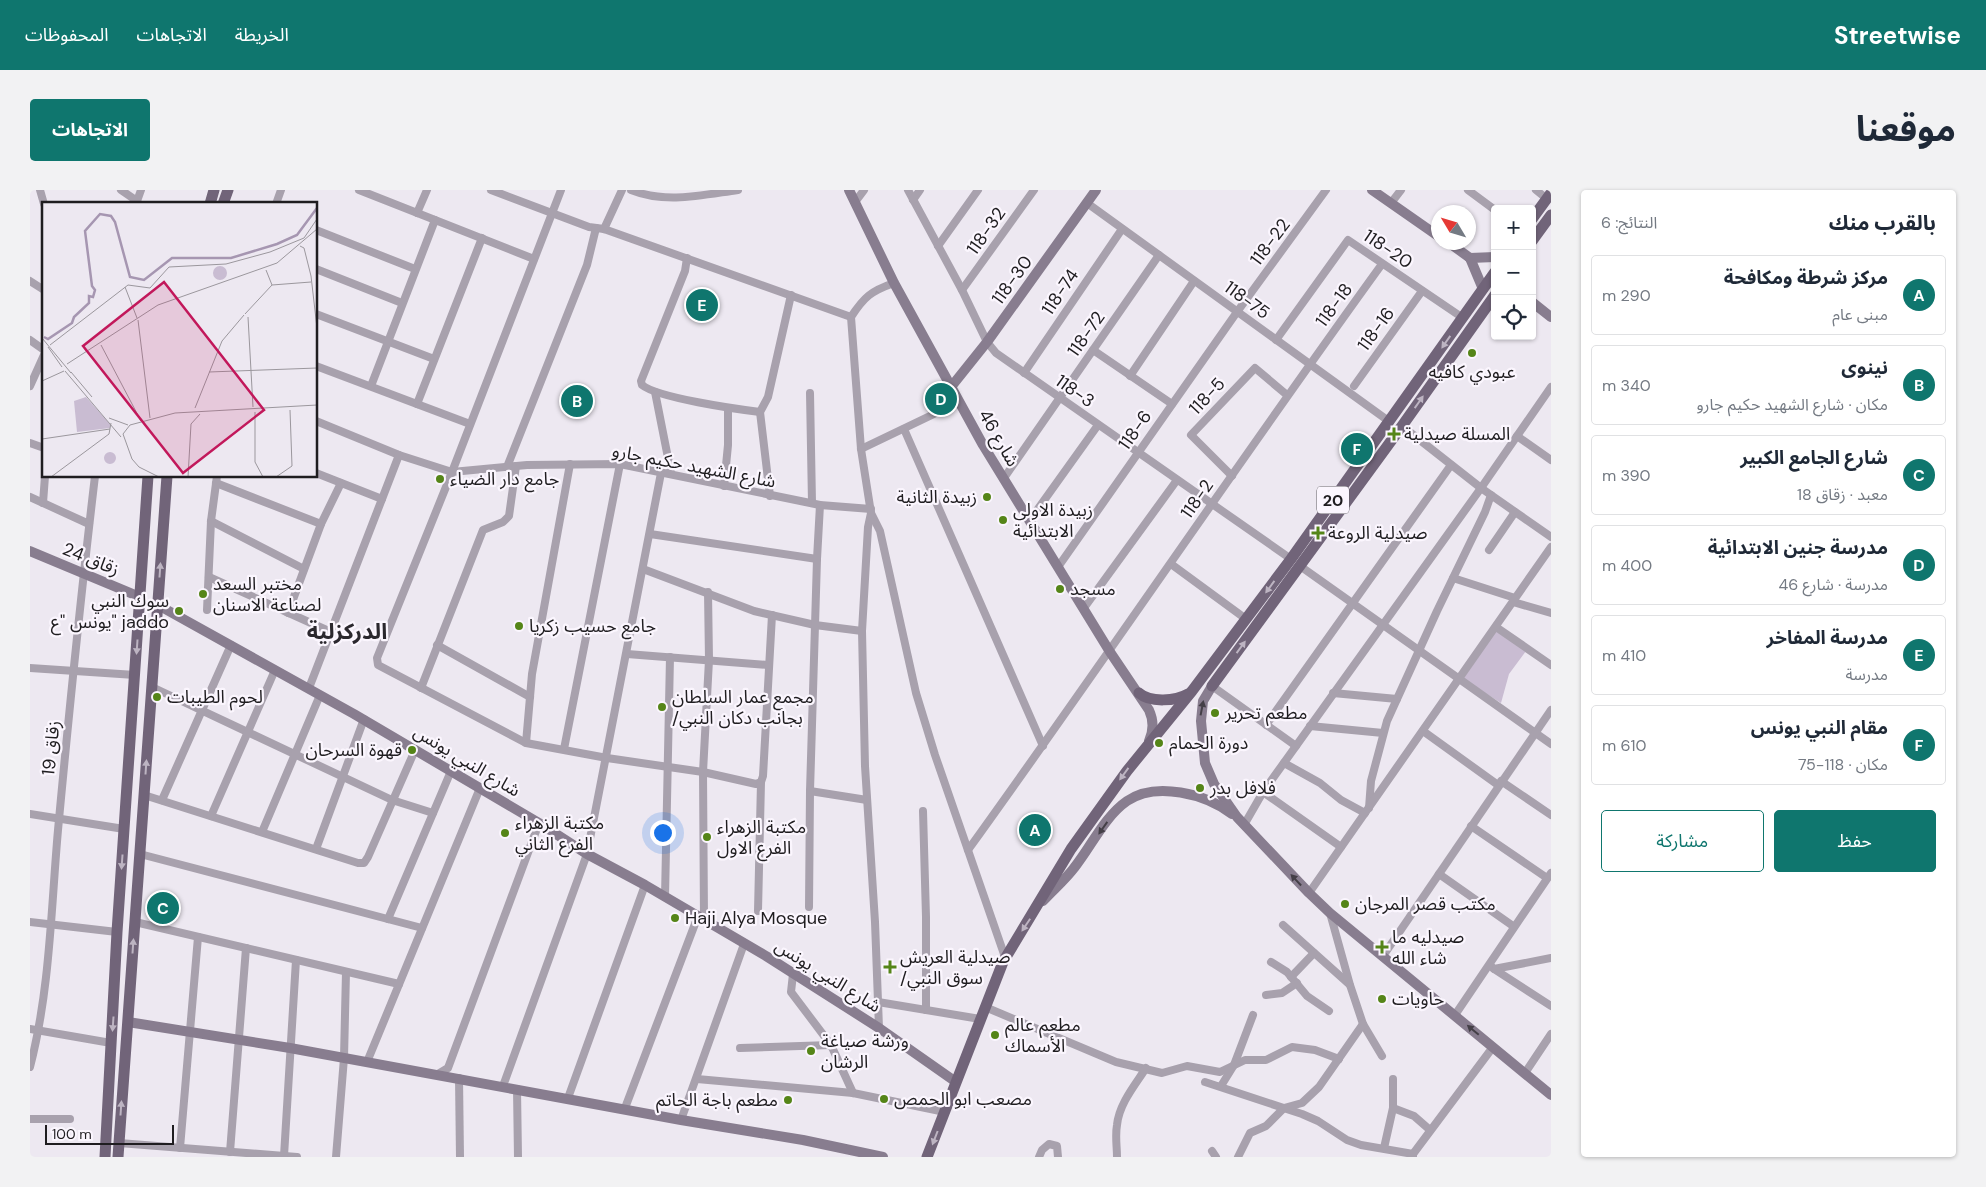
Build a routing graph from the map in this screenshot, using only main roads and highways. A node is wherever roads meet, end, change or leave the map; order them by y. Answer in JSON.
{"nodes":[{"id":1,"x":228,"y":190,"type":"edge"},
{"id":2,"x":1549,"y":196,"type":"edge"},
{"id":3,"x":224,"y":202,"type":"edge"},
{"id":4,"x":1536,"y":214,"type":"edge"},
{"id":5,"x":1551,"y":215,"type":"edge"},
{"id":6,"x":1536,"y":236,"type":"edge"},
{"id":7,"x":1491,"y":277,"type":"edge"},
{"id":8,"x":1491,"y":301,"type":"edge"},
{"id":9,"x":148,"y":478,"type":"edge"},
{"id":10,"x":167,"y":478,"type":"edge"},
{"id":11,"x":1296,"y":562,"type":"junction"},
{"id":12,"x":1212,"y":686,"type":"road end"},
{"id":13,"x":1192,"y":691,"type":"junction"},
{"id":14,"x":1139,"y":693,"type":"road end"},
{"id":15,"x":105,"y":1157,"type":"edge"},
{"id":16,"x":118,"y":1157,"type":"edge"},
{"id":17,"x":927,"y":1157,"type":"edge"}],
"edges":[{"from":1,"to":3,"type":"main road"},
{"from":2,"to":4,"type":"main road"},
{"from":5,"to":6,"type":"main road"},
{"from":7,"to":11,"type":"main road","number":"20","one_way":true},
{"from":11,"to":8,"type":"main road","number":"20","one_way":true},
{"from":9,"to":15,"type":"main road","one_way":true},
{"from":16,"to":10,"type":"main road","one_way":true},
{"from":12,"to":11,"type":"main road","number":"20","one_way":true},
{"from":11,"to":13,"type":"main road","number":"20","one_way":true},
{"from":13,"to":14,"type":"main road"},
{"from":13,"to":17,"type":"main road","number":"20","one_way":true}]}
